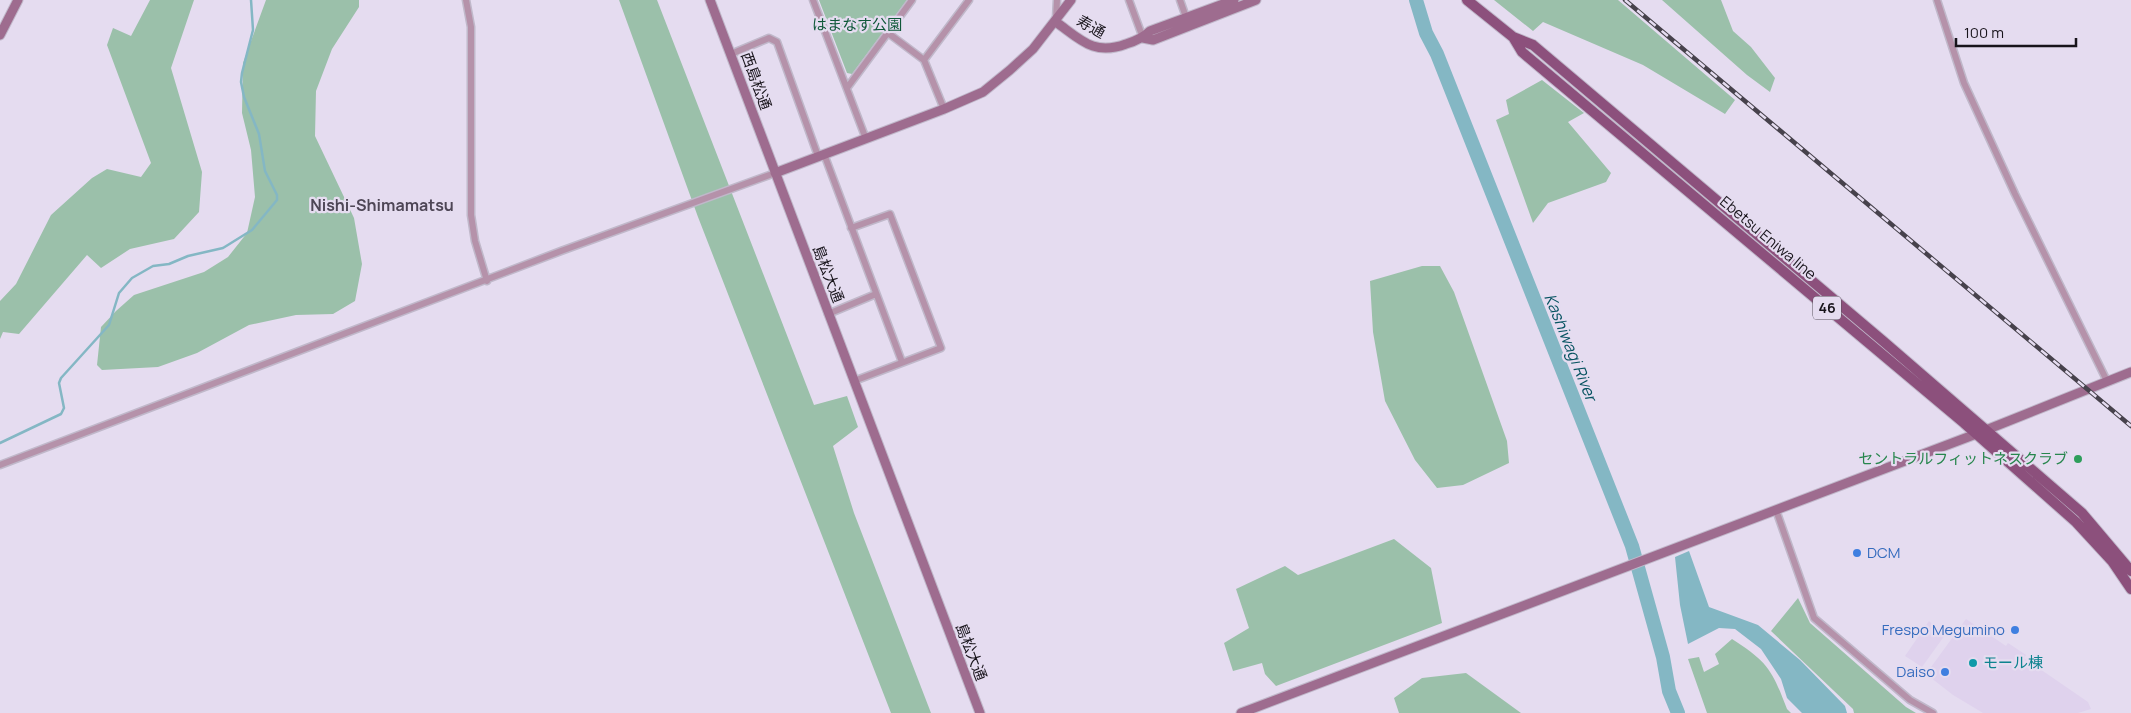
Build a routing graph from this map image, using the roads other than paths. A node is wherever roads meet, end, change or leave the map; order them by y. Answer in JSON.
{"nodes":[{"id":1,"x":18,"y":0,"type":"edge"},
{"id":2,"x":466,"y":0,"type":"edge"},
{"id":3,"x":711,"y":0,"type":"edge"},
{"id":4,"x":813,"y":0,"type":"edge"},
{"id":5,"x":912,"y":0,"type":"edge"},
{"id":6,"x":968,"y":0,"type":"edge"},
{"id":7,"x":1057,"y":0,"type":"edge"},
{"id":8,"x":1071,"y":0,"type":"edge"},
{"id":9,"x":1129,"y":0,"type":"edge"},
{"id":10,"x":1180,"y":0,"type":"edge"},
{"id":11,"x":1234,"y":0,"type":"edge"},
{"id":12,"x":1256,"y":0,"type":"edge"},
{"id":13,"x":1468,"y":0,"type":"edge"},
{"id":14,"x":1937,"y":0,"type":"edge"},
{"id":15,"x":1056,"y":22,"type":"junction"},
{"id":16,"x":1188,"y":22,"type":"junction"},
{"id":17,"x":888,"y":33,"type":"junction"},
{"id":18,"x":0,"y":35,"type":"edge"},
{"id":19,"x":1513,"y":37,"type":"junction"},
{"id":20,"x":1143,"y":38,"type":"junction"},
{"id":21,"x":731,"y":54,"type":"junction"},
{"id":22,"x":924,"y":60,"type":"junction"},
{"id":23,"x":847,"y":88,"type":"junction"},
{"id":24,"x":944,"y":109,"type":"junction"},
{"id":25,"x":866,"y":139,"type":"junction"},
{"id":26,"x":821,"y":155,"type":"junction"},
{"id":27,"x":775,"y":173,"type":"junction"},
{"id":28,"x":851,"y":228,"type":"junction"},
{"id":29,"x":487,"y":281,"type":"junction"},
{"id":30,"x":876,"y":294,"type":"junction"},
{"id":31,"x":828,"y":314,"type":"junction"},
{"id":32,"x":902,"y":362,"type":"junction"},
{"id":33,"x":2131,"y":372,"type":"edge"},
{"id":34,"x":854,"y":381,"type":"junction"},
{"id":35,"x":2107,"y":381,"type":"junction"},
{"id":36,"x":1986,"y":430,"type":"junction"},
{"id":37,"x":1976,"y":434,"type":"junction"},
{"id":38,"x":0,"y":465,"type":"edge"},
{"id":39,"x":1776,"y":510,"type":"junction"},
{"id":40,"x":2131,"y":571,"type":"edge"},
{"id":41,"x":2131,"y":589,"type":"edge"},
{"id":42,"x":980,"y":713,"type":"edge"},
{"id":43,"x":1241,"y":713,"type":"edge"},
{"id":44,"x":1933,"y":713,"type":"edge"}],
"edges":[{"from":1,"to":18,"type":"street"},
{"from":2,"to":29,"type":"street"},
{"from":3,"to":21,"type":"street","name":"西島松通"},
{"from":4,"to":23,"type":"street"},
{"from":5,"to":17,"type":"street"},
{"from":6,"to":22,"type":"street"},
{"from":7,"to":15,"type":"street"},
{"from":8,"to":15,"type":"street"},
{"from":9,"to":20,"type":"street"},
{"from":10,"to":16,"type":"street"},
{"from":11,"to":16,"type":"street","name":"寿通"},
{"from":12,"to":16,"type":"street","name":"寿通"},
{"from":13,"to":19,"type":"main road","name":"Ebetsu Eniwa line","number":"46"},
{"from":14,"to":35,"type":"street"},
{"from":15,"to":20,"type":"street","name":"寿通"},
{"from":15,"to":24,"type":"street"},
{"from":16,"to":20,"type":"street","name":"寿通"},
{"from":17,"to":22,"type":"street"},
{"from":17,"to":23,"type":"street"},
{"from":19,"to":36,"type":"main road","name":"Ebetsu Eniwa line","number":"46"},
{"from":19,"to":37,"type":"main road","name":"Ebetsu Eniwa line","number":"46"},
{"from":21,"to":26,"type":"street"},
{"from":21,"to":27,"type":"street","name":"西島松通"},
{"from":22,"to":24,"type":"street"},
{"from":23,"to":25,"type":"street"},
{"from":24,"to":25,"type":"street"},
{"from":25,"to":26,"type":"street"},
{"from":26,"to":27,"type":"street"},
{"from":26,"to":28,"type":"street"},
{"from":27,"to":29,"type":"street"},
{"from":27,"to":31,"type":"street","name":"島松大通"},
{"from":28,"to":30,"type":"street"},
{"from":28,"to":32,"type":"street"},
{"from":29,"to":38,"type":"street"},
{"from":30,"to":31,"type":"street"},
{"from":30,"to":32,"type":"street"},
{"from":31,"to":34,"type":"street","name":"島松大通"},
{"from":32,"to":34,"type":"street"},
{"from":33,"to":35,"type":"street"},
{"from":34,"to":42,"type":"street","name":"島松大通"},
{"from":35,"to":36,"type":"street"},
{"from":36,"to":37,"type":"street"},
{"from":36,"to":40,"type":"main road","name":"Ebetsu Eniwa line","number":"46"},
{"from":37,"to":39,"type":"street"},
{"from":37,"to":41,"type":"main road","name":"Ebetsu Eniwa line","number":"46"},
{"from":39,"to":43,"type":"street"},
{"from":39,"to":44,"type":"street"}]}
